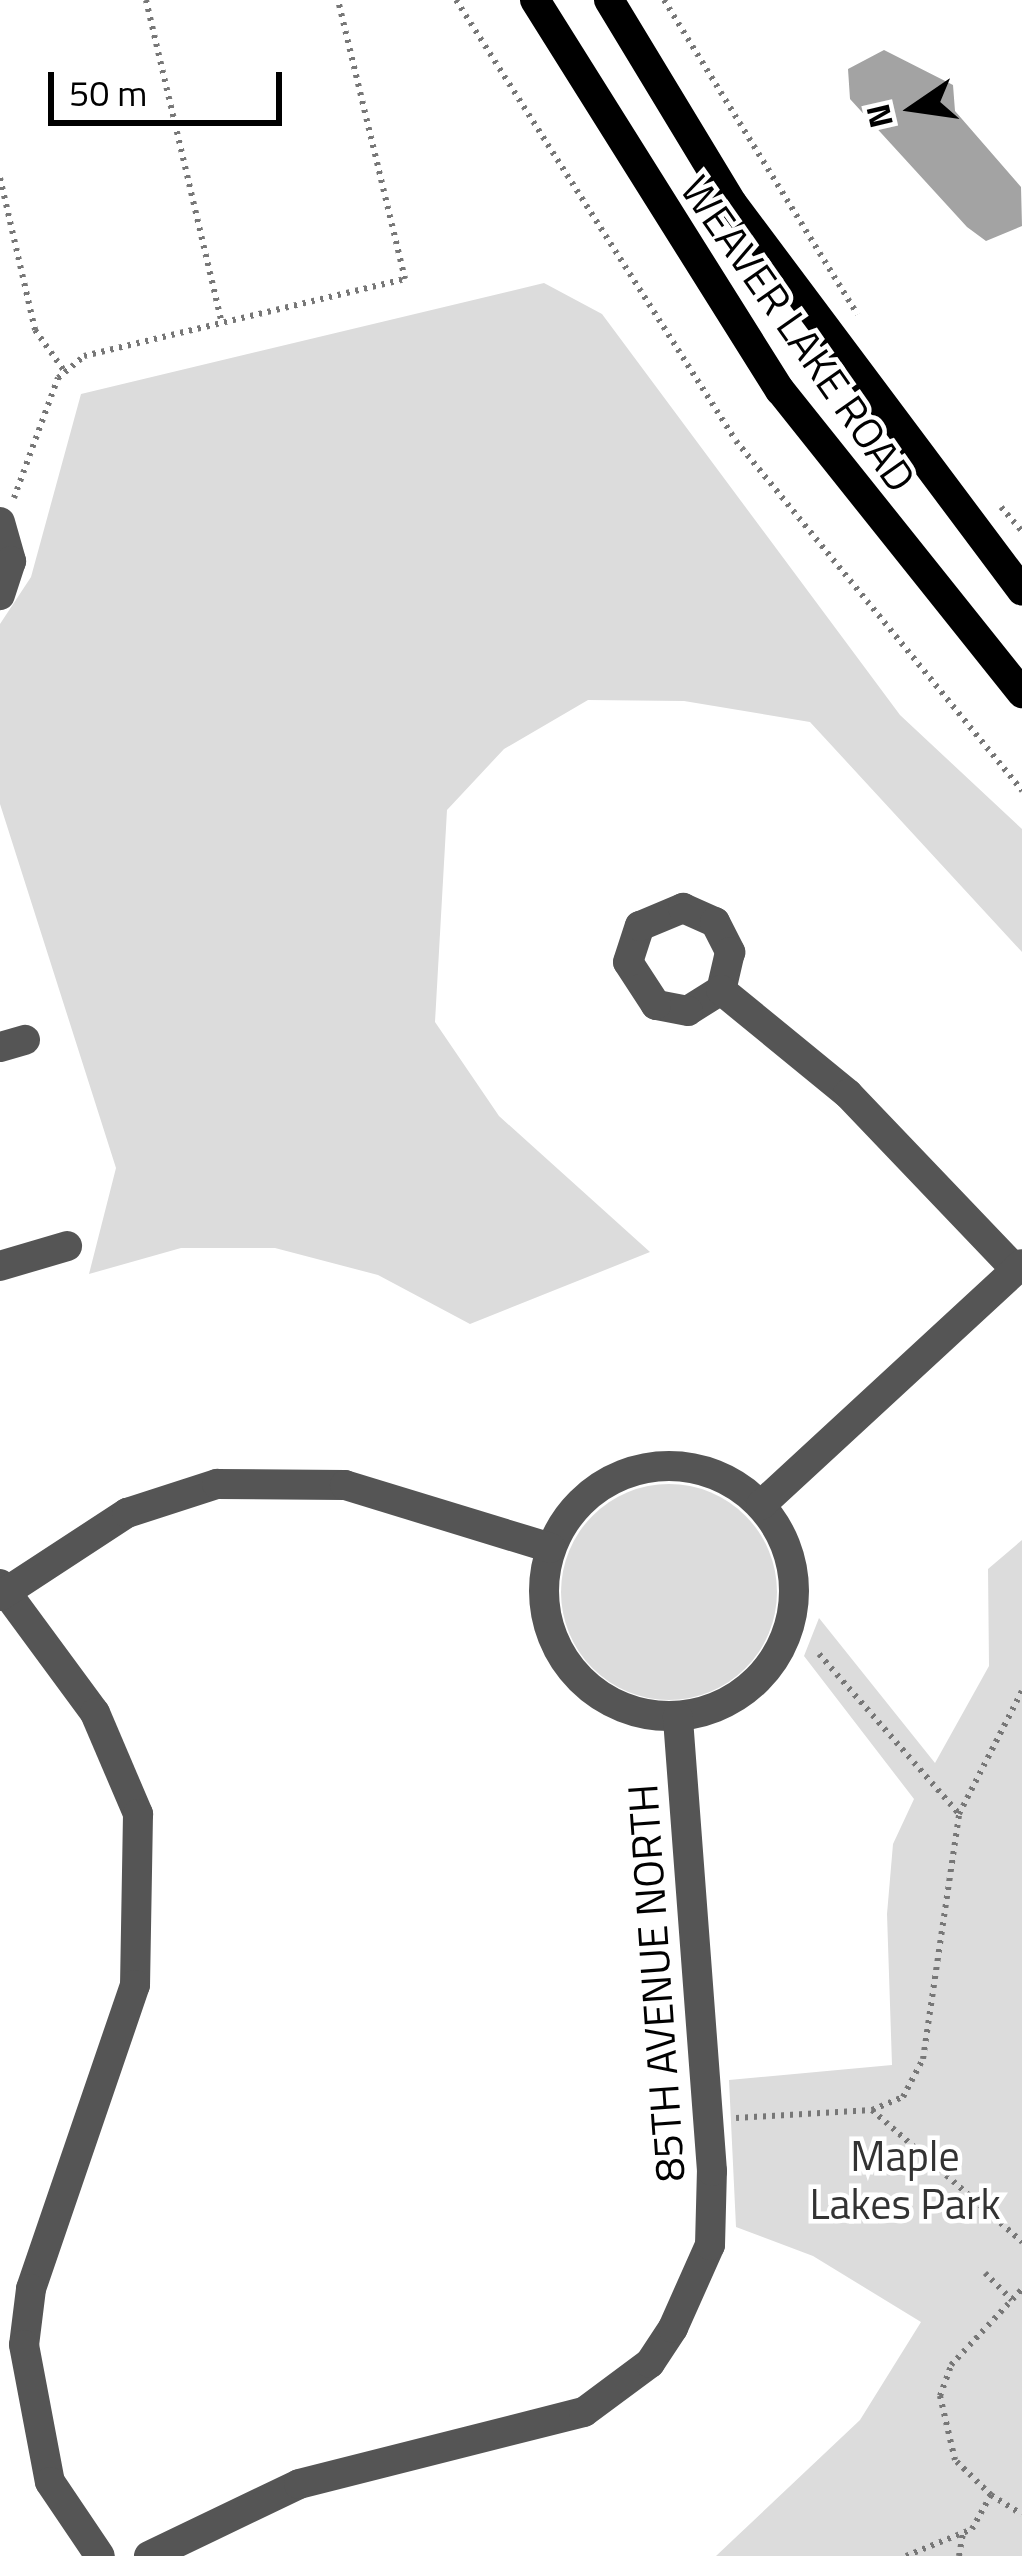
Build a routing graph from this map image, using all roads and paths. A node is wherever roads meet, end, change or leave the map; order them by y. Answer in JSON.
{"nodes":[{"id":1,"x":146,"y":0,"type":"edge"},
{"id":2,"x":338,"y":0,"type":"edge"},
{"id":3,"x":456,"y":0,"type":"edge"},
{"id":4,"x":535,"y":0,"type":"edge"},
{"id":5,"x":609,"y":0,"type":"edge"},
{"id":6,"x":664,"y":0,"type":"edge"},
{"id":7,"x":0,"y":178,"type":"edge"},
{"id":8,"x":221,"y":320,"type":"junction"},
{"id":9,"x":862,"y":321,"type":"dead end"},
{"id":10,"x":65,"y":372,"type":"junction"},
{"id":11,"x":988,"y":492,"type":"dead end"},
{"id":12,"x":0,"y":518,"type":"edge"},
{"id":13,"x":1022,"y":531,"type":"edge"},
{"id":14,"x":1022,"y":590,"type":"edge"},
{"id":15,"x":0,"y":595,"type":"edge"},
{"id":16,"x":1022,"y":693,"type":"edge"},
{"id":17,"x":1022,"y":790,"type":"edge"},
{"id":18,"x":721,"y":990,"type":"dead end"},
{"id":19,"x":67,"y":1246,"type":"dead end"},
{"id":20,"x":0,"y":1266,"type":"edge"},
{"id":21,"x":1019,"y":1267,"type":"edge"},
{"id":22,"x":761,"y":1504,"type":"junction"},
{"id":23,"x":551,"y":1548,"type":"junction"},
{"id":24,"x":2,"y":1590,"type":"edge"},
{"id":25,"x":819,"y":1654,"type":"dead end"},
{"id":26,"x":1022,"y":1690,"type":"edge"},
{"id":27,"x":678,"y":1717,"type":"junction"},
{"id":28,"x":959,"y":1814,"type":"junction"},
{"id":29,"x":872,"y":2110,"type":"junction"},
{"id":30,"x":709,"y":2120,"type":"junction"},
{"id":31,"x":1022,"y":2242,"type":"edge"},
{"id":32,"x":985,"y":2273,"type":"dead end"},
{"id":33,"x":1022,"y":2289,"type":"edge"},
{"id":34,"x":1012,"y":2300,"type":"junction"},
{"id":35,"x":992,"y":2494,"type":"junction"},
{"id":36,"x":1022,"y":2514,"type":"edge"},
{"id":37,"x":963,"y":2533,"type":"junction"},
{"id":38,"x":100,"y":2556,"type":"edge"},
{"id":39,"x":149,"y":2556,"type":"edge"},
{"id":40,"x":906,"y":2556,"type":"edge"},
{"id":41,"x":959,"y":2556,"type":"edge"}],
"edges":[{"from":1,"to":8,"type":"path"},
{"from":2,"to":8,"type":"path"},
{"from":3,"to":17,"type":"path"},
{"from":4,"to":16,"type":"main road","name":"WEAVER LAKE ROAD"},
{"from":5,"to":14,"type":"main road","name":"WEAVER LAKE ROAD"},
{"from":6,"to":9,"type":"path"},
{"from":7,"to":10,"type":"path"},
{"from":8,"to":10,"type":"path"},
{"from":10,"to":12,"type":"path"},
{"from":11,"to":13,"type":"path"},
{"from":12,"to":15,"type":"street"},
{"from":18,"to":21,"type":"street"},
{"from":19,"to":20,"type":"street"},
{"from":21,"to":22,"type":"street"},
{"from":22,"to":23,"type":"street"},
{"from":22,"to":27,"type":"street"},
{"from":23,"to":24,"type":"street"},
{"from":23,"to":27,"type":"street"},
{"from":24,"to":38,"type":"street"},
{"from":25,"to":28,"type":"path"},
{"from":26,"to":28,"type":"path"},
{"from":27,"to":30,"type":"street","name":"85TH AVENUE NORTH"},
{"from":28,"to":29,"type":"path"},
{"from":29,"to":30,"type":"path"},
{"from":29,"to":31,"type":"path"},
{"from":30,"to":39,"type":"street","name":"85TH AVENUE NORTH"},
{"from":32,"to":34,"type":"path"},
{"from":33,"to":34,"type":"path"},
{"from":34,"to":35,"type":"path"},
{"from":35,"to":36,"type":"path"},
{"from":35,"to":37,"type":"path"},
{"from":37,"to":40,"type":"path"},
{"from":37,"to":41,"type":"path"}]}
